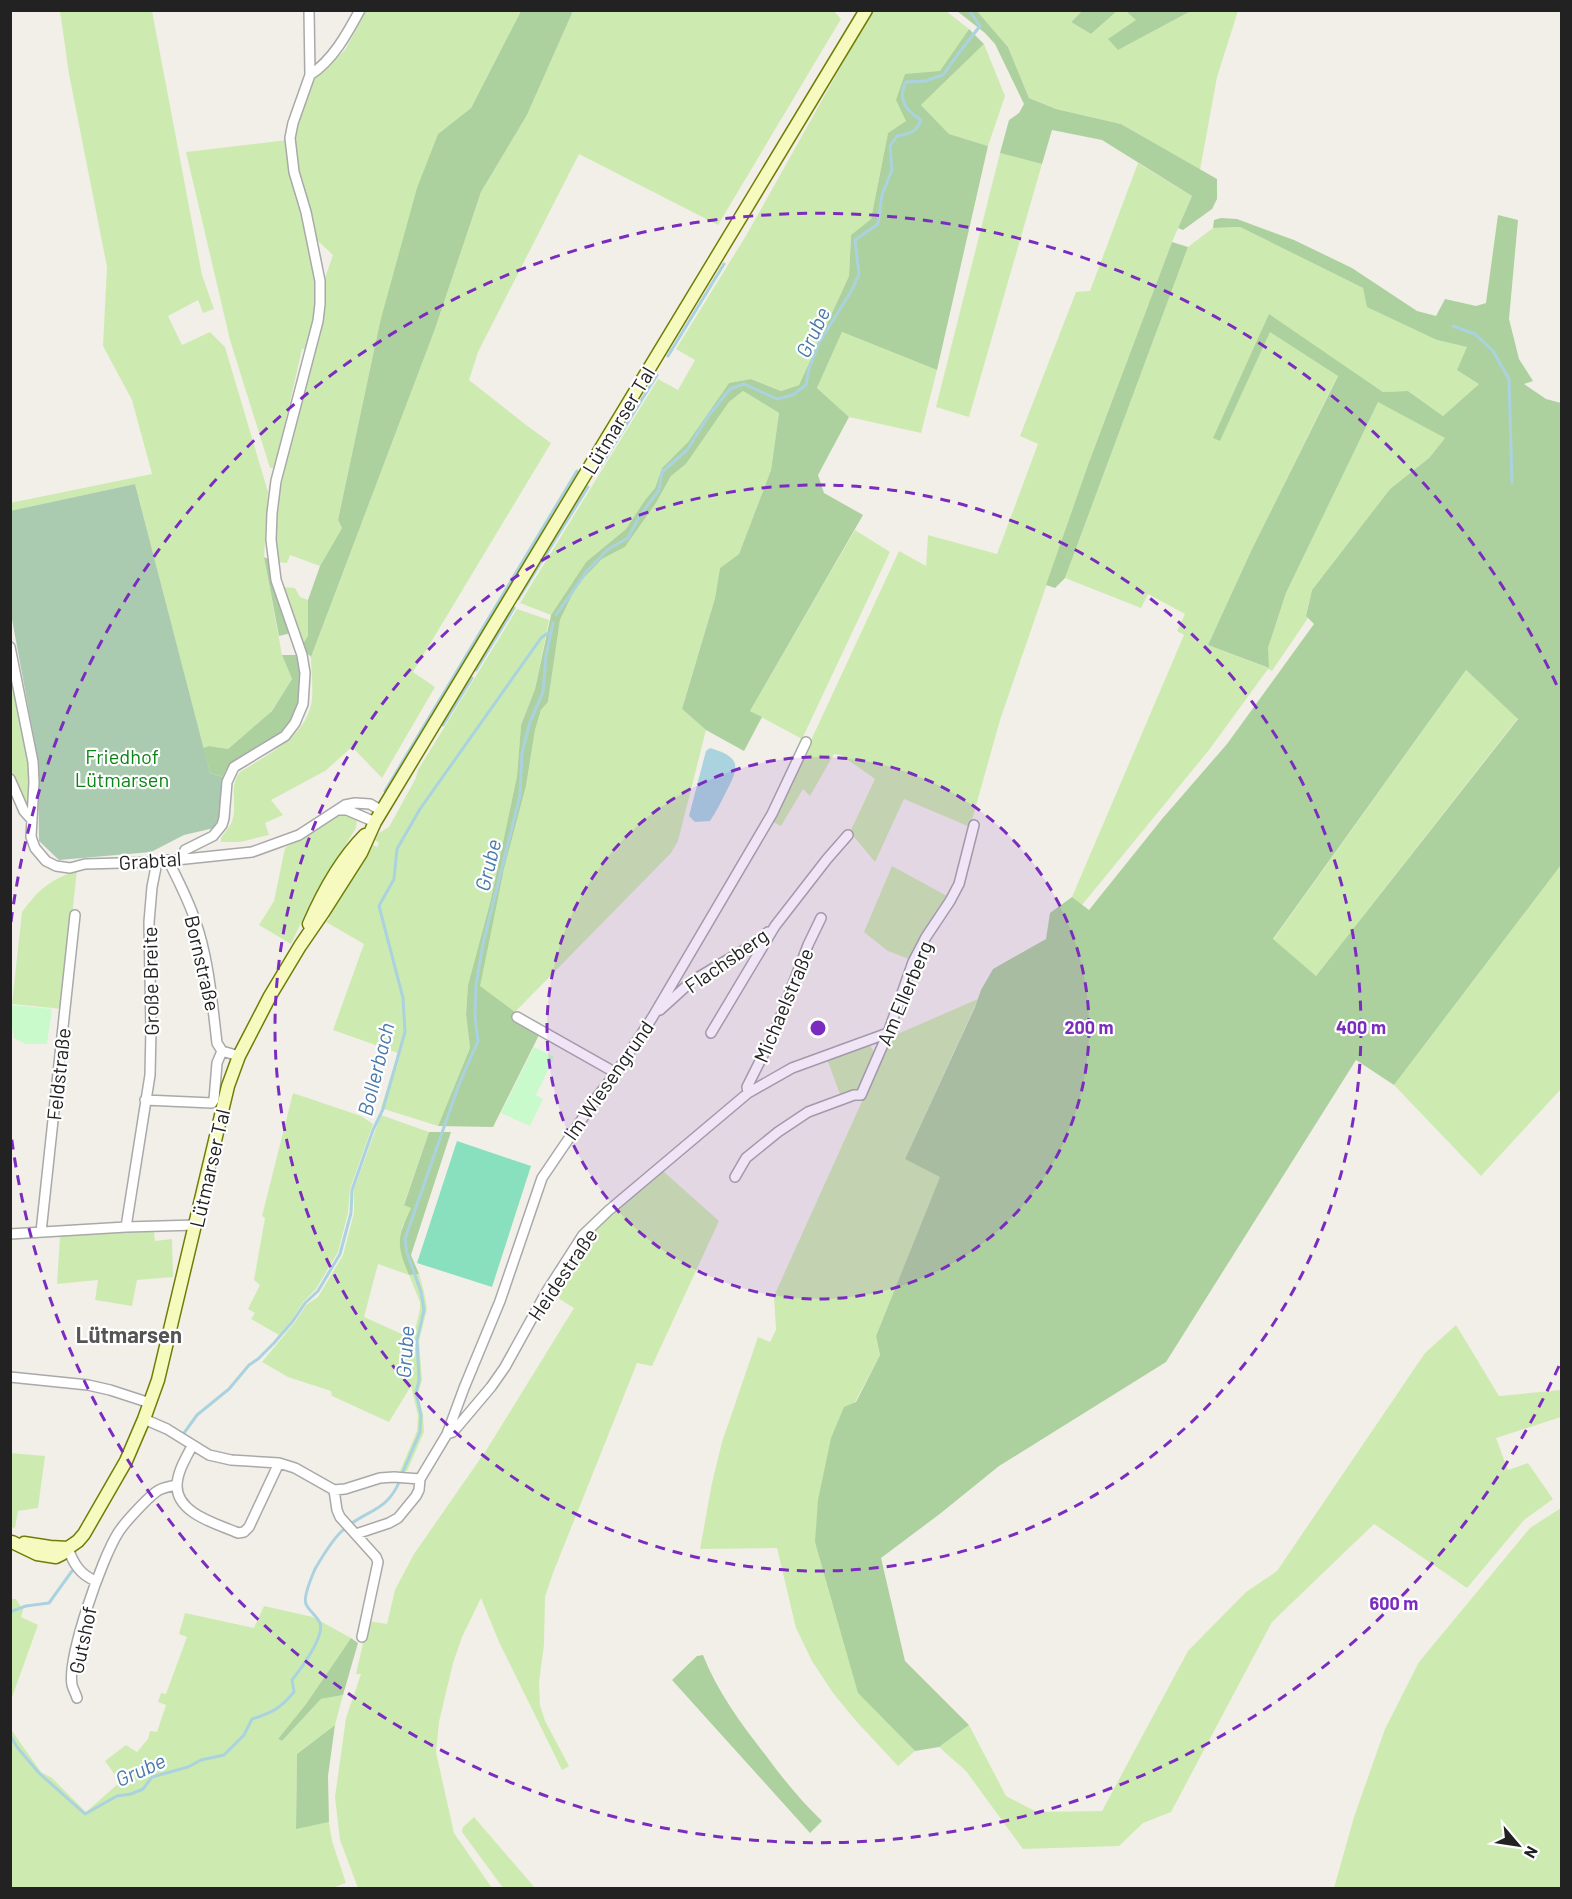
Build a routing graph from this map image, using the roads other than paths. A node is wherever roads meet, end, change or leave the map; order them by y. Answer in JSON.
{"nodes":[{"id":1,"x":309,"y":10,"type":"edge"},
{"id":2,"x":360,"y":10,"type":"edge"},
{"id":3,"x":866,"y":10,"type":"edge"},
{"id":4,"x":310,"y":75,"type":"junction"},
{"id":5,"x":10,"y":647,"type":"edge"},
{"id":6,"x":806,"y":742,"type":"dead end"},
{"id":7,"x":10,"y":779,"type":"edge"},
{"id":8,"x":338,"y":810,"type":"junction"},
{"id":9,"x":382,"y":811,"type":"junction"},
{"id":10,"x":32,"y":820,"type":"junction"},
{"id":11,"x":974,"y":825,"type":"dead end"},
{"id":12,"x":372,"y":826,"type":"junction"},
{"id":13,"x":848,"y":835,"type":"dead end"},
{"id":14,"x":182,"y":858,"type":"junction"},
{"id":15,"x":168,"y":860,"type":"junction"},
{"id":16,"x":157,"y":862,"type":"junction"},
{"id":17,"x":75,"y":915,"type":"dead end"},
{"id":18,"x":821,"y":918,"type":"dead end"},
{"id":19,"x":775,"y":926,"type":"junction"},
{"id":20,"x":517,"y":1017,"type":"dead end"},
{"id":21,"x":652,"y":1018,"type":"junction"},
{"id":22,"x":711,"y":1033,"type":"dead end"},
{"id":23,"x":888,"y":1033,"type":"junction"},
{"id":24,"x":222,"y":1051,"type":"junction"},
{"id":25,"x":239,"y":1056,"type":"junction"},
{"id":26,"x":616,"y":1072,"type":"junction"},
{"id":27,"x":748,"y":1093,"type":"junction"},
{"id":28,"x":145,"y":1100,"type":"junction"},
{"id":29,"x":735,"y":1177,"type":"dead end"},
{"id":30,"x":196,"y":1225,"type":"junction"},
{"id":31,"x":126,"y":1227,"type":"junction"},
{"id":32,"x":41,"y":1232,"type":"junction"},
{"id":33,"x":10,"y":1234,"type":"edge"},
{"id":34,"x":10,"y":1377,"type":"edge"},
{"id":35,"x":150,"y":1403,"type":"junction"},
{"id":36,"x":144,"y":1419,"type":"junction"},
{"id":37,"x":447,"y":1434,"type":"junction"},
{"id":38,"x":192,"y":1446,"type":"junction"},
{"id":39,"x":279,"y":1463,"type":"junction"},
{"id":40,"x":420,"y":1479,"type":"junction"},
{"id":41,"x":177,"y":1485,"type":"junction"},
{"id":42,"x":334,"y":1490,"type":"junction"},
{"id":43,"x":354,"y":1532,"type":"junction"},
{"id":44,"x":11,"y":1542,"type":"edge"},
{"id":45,"x":68,"y":1548,"type":"junction"},
{"id":46,"x":96,"y":1581,"type":"junction"},
{"id":47,"x":362,"y":1637,"type":"dead end"},
{"id":48,"x":77,"y":1698,"type":"dead end"}],
"edges":[{"from":1,"to":4,"type":"street"},
{"from":2,"to":4,"type":"street"},
{"from":3,"to":9,"type":"main road","name":"Lütmarser Tal"},
{"from":4,"to":14,"type":"street"},
{"from":5,"to":10,"type":"street"},
{"from":6,"to":21,"type":"street","name":"Im Wiesengrund"},
{"from":7,"to":10,"type":"street","name":"Grabtal"},
{"from":8,"to":9,"type":"street","name":"Grabtal"},
{"from":8,"to":12,"type":"street"},
{"from":8,"to":14,"type":"street","name":"Grabtal"},
{"from":9,"to":12,"type":"main road","name":"Lütmarser Tal"},
{"from":10,"to":16,"type":"street","name":"Grabtal"},
{"from":11,"to":23,"type":"street","name":"Am Ellerberg"},
{"from":12,"to":25,"type":"main road","name":"Lütmarser Tal"},
{"from":13,"to":19,"type":"street","name":"Flachsberg"},
{"from":14,"to":15,"type":"street","name":"Grabtal"},
{"from":15,"to":16,"type":"street","name":"Grabtal"},
{"from":15,"to":24,"type":"street","name":"Bornstraße"},
{"from":16,"to":28,"type":"street","name":"Große Breite"},
{"from":17,"to":32,"type":"street","name":"Feldstraße"},
{"from":18,"to":27,"type":"street","name":"Michaelstraße"},
{"from":19,"to":21,"type":"street","name":"Flachsberg"},
{"from":19,"to":22,"type":"street","name":"Flachsberg"},
{"from":20,"to":26,"type":"street"},
{"from":21,"to":26,"type":"street","name":"Im Wiesengrund"},
{"from":23,"to":27,"type":"street","name":"Heidestraße"},
{"from":23,"to":29,"type":"street","name":"Am Ellerberg"},
{"from":24,"to":25,"type":"street"},
{"from":24,"to":28,"type":"street"},
{"from":25,"to":30,"type":"main road","name":"Lütmarser Tal"},
{"from":26,"to":37,"type":"street","name":"Im Wiesengrund"},
{"from":27,"to":37,"type":"street","name":"Heidestraße"},
{"from":28,"to":31,"type":"street","name":"Große Breite"},
{"from":30,"to":31,"type":"street"},
{"from":30,"to":35,"type":"main road","name":"Lütmarser Tal"},
{"from":31,"to":32,"type":"street"},
{"from":32,"to":33,"type":"street"},
{"from":34,"to":35,"type":"street"},
{"from":35,"to":36,"type":"main road","name":"Lütmarser Tal"},
{"from":36,"to":38,"type":"street"},
{"from":36,"to":45,"type":"main road"},
{"from":37,"to":40,"type":"street","name":"Heidestraße"},
{"from":38,"to":39,"type":"street"},
{"from":38,"to":41,"type":"street"},
{"from":39,"to":41,"type":"street"},
{"from":39,"to":42,"type":"street"},
{"from":40,"to":42,"type":"street"},
{"from":40,"to":43,"type":"street","name":"Heidestraße"},
{"from":41,"to":46,"type":"street","name":"Gutshof"},
{"from":42,"to":43,"type":"street"},
{"from":43,"to":47,"type":"street"},
{"from":44,"to":45,"type":"main road"},
{"from":45,"to":46,"type":"street","name":"Gutshof"},
{"from":46,"to":48,"type":"street","name":"Gutshof"}]}
